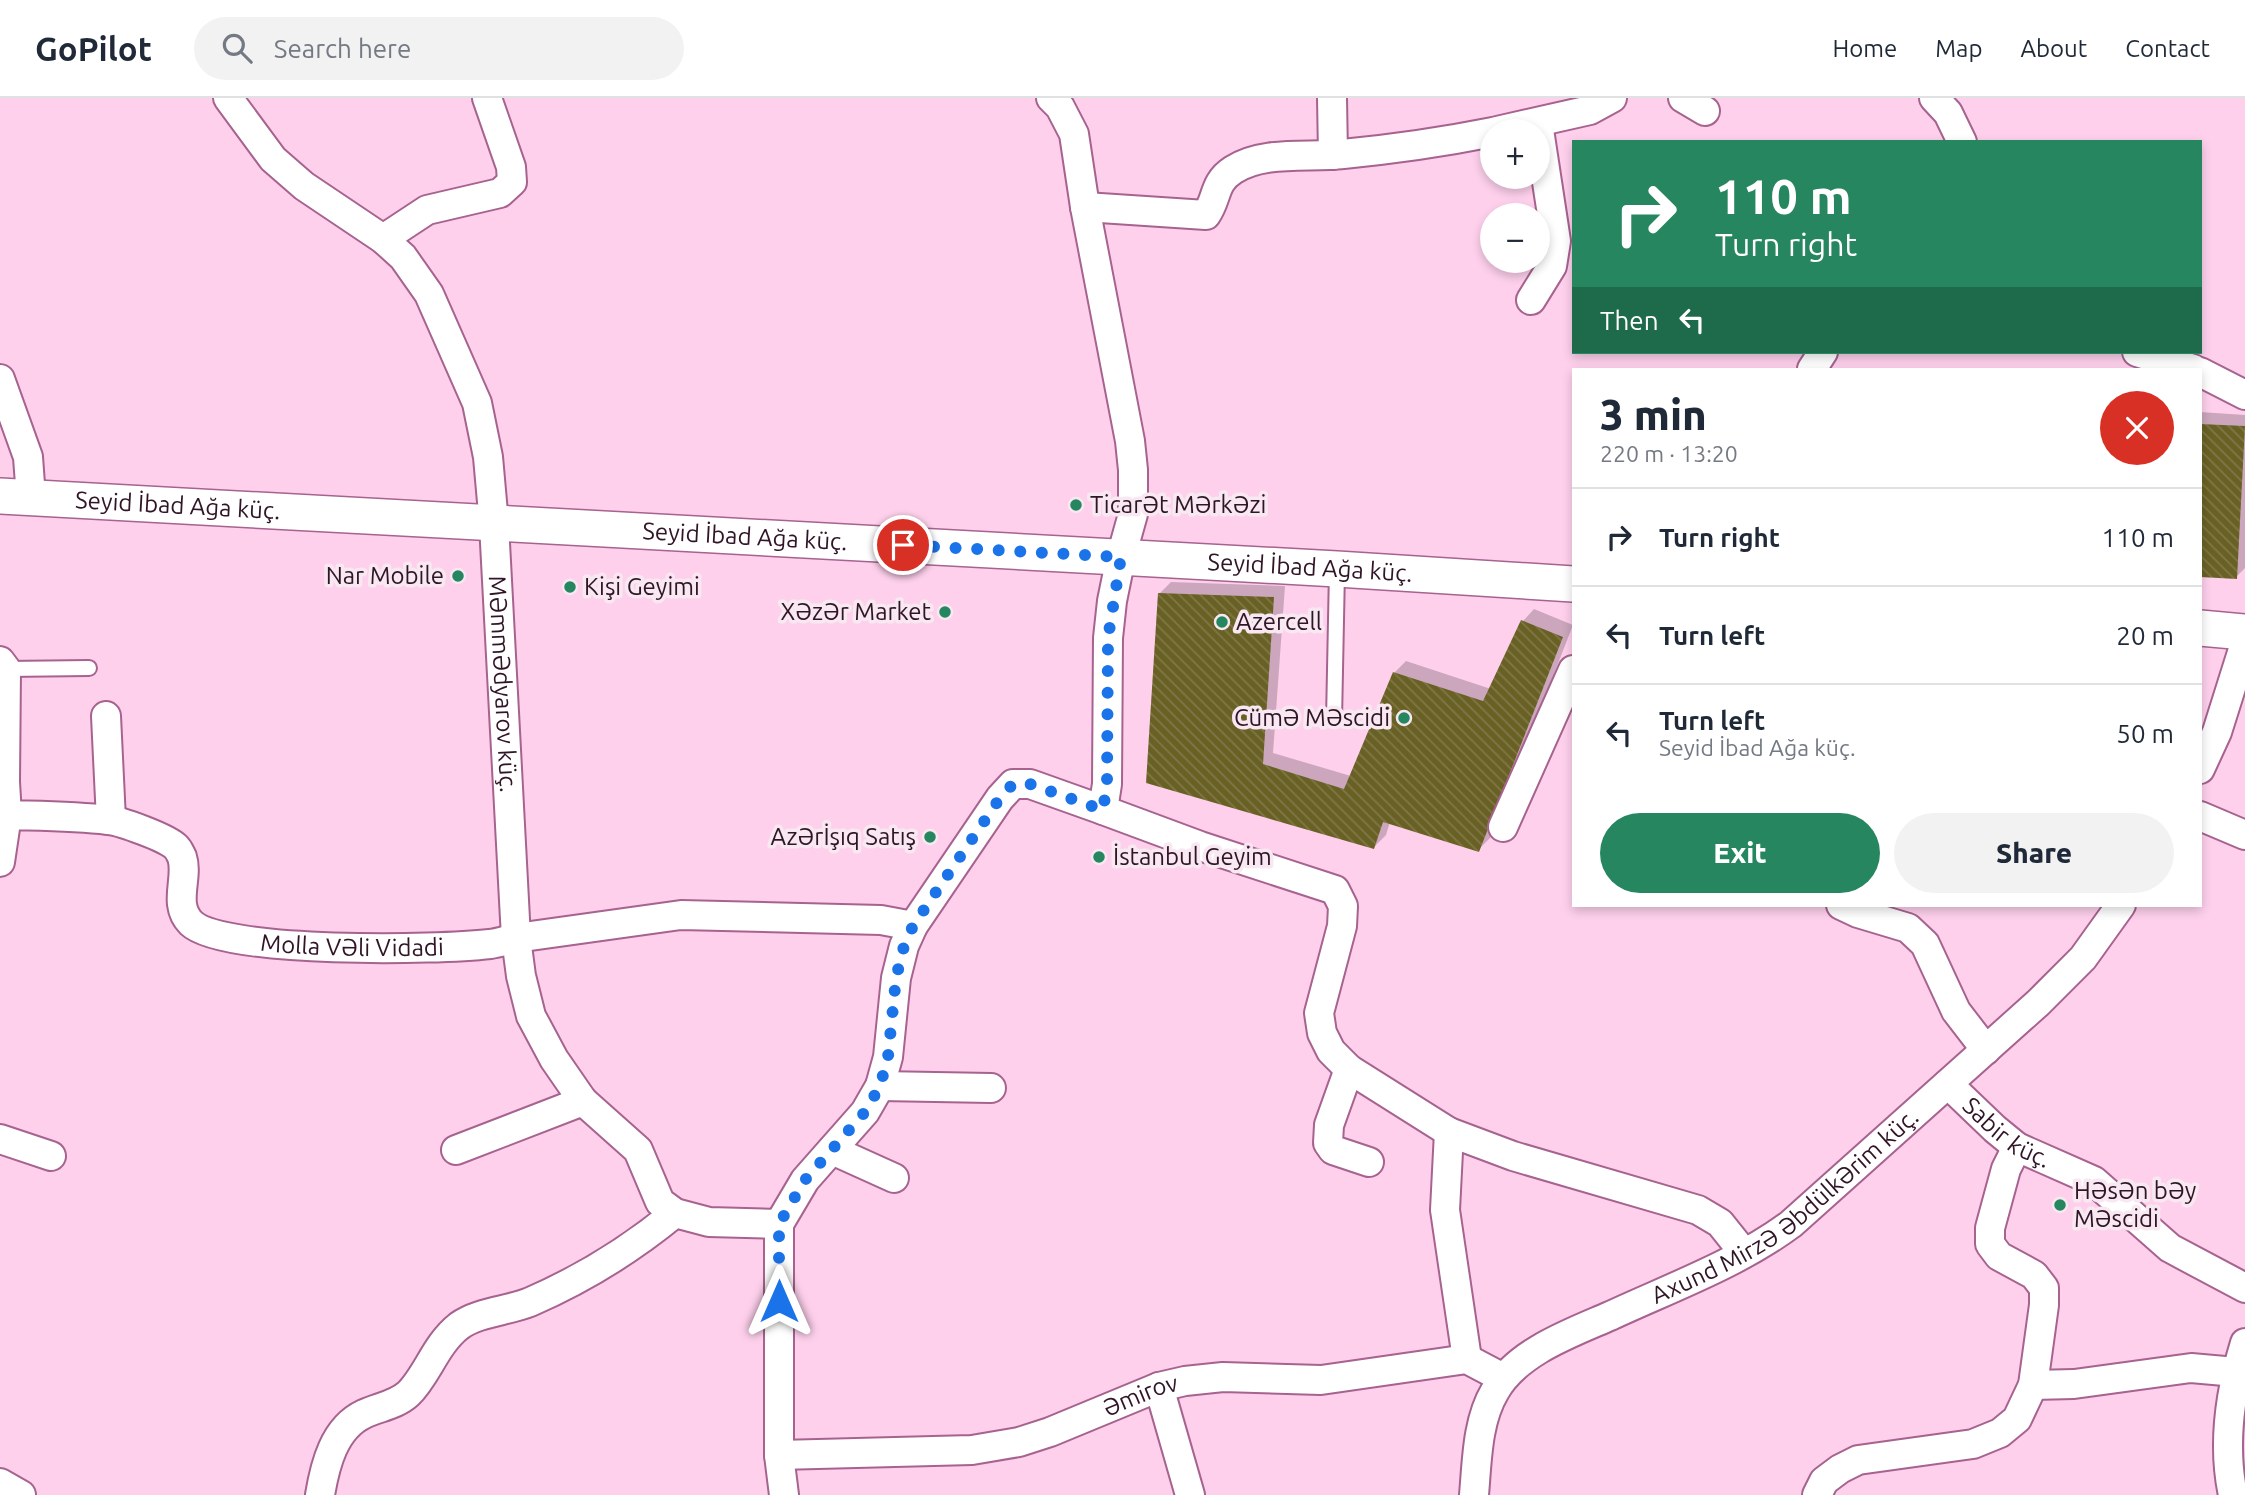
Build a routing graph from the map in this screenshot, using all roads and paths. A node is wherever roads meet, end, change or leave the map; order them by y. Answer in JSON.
{"nodes":[{"id":1,"x":228,"y":98,"type":"edge"},
{"id":2,"x":487,"y":98,"type":"edge"},
{"id":3,"x":1051,"y":98,"type":"edge"},
{"id":4,"x":1332,"y":98,"type":"edge"},
{"id":5,"x":1612,"y":98,"type":"edge"},
{"id":6,"x":1934,"y":98,"type":"edge"},
{"id":7,"x":1550,"y":120,"type":"edge"},
{"id":8,"x":1480,"y":135,"type":"edge"},
{"id":9,"x":1961,"y":140,"type":"edge"},
{"id":10,"x":1333,"y":155,"type":"junction"},
{"id":11,"x":1548,"y":189,"type":"edge"},
{"id":12,"x":1085,"y":207,"type":"junction"},
{"id":13,"x":383,"y":239,"type":"junction"},
{"id":14,"x":1531,"y":300,"type":"dead end"},
{"id":15,"x":2144,"y":354,"type":"edge"},
{"id":16,"x":2190,"y":368,"type":"edge"},
{"id":17,"x":2202,"y":373,"type":"edge"},
{"id":18,"x":0,"y":379,"type":"edge"},
{"id":19,"x":2245,"y":395,"type":"edge"},
{"id":20,"x":15,"y":497,"type":"edge"},
{"id":21,"x":494,"y":524,"type":"junction"},
{"id":22,"x":1121,"y":557,"type":"junction"},
{"id":23,"x":1337,"y":569,"type":"junction"},
{"id":24,"x":1572,"y":584,"type":"edge"},
{"id":25,"x":2202,"y":628,"type":"edge"},
{"id":26,"x":2245,"y":632,"type":"edge"},
{"id":27,"x":2245,"y":643,"type":"edge"},
{"id":28,"x":3,"y":665,"type":"edge"},
{"id":29,"x":89,"y":668,"type":"dead end"},
{"id":30,"x":1572,"y":672,"type":"edge"},
{"id":31,"x":106,"y":716,"type":"dead end"},
{"id":32,"x":1334,"y":720,"type":"dead end"},
{"id":33,"x":2202,"y":765,"type":"edge"},
{"id":34,"x":1103,"y":810,"type":"junction"},
{"id":35,"x":7,"y":815,"type":"junction"},
{"id":36,"x":2202,"y":817,"type":"edge"},
{"id":37,"x":111,"y":820,"type":"junction"},
{"id":38,"x":1503,"y":827,"type":"dead end"},
{"id":39,"x":2245,"y":835,"type":"edge"},
{"id":40,"x":0,"y":862,"type":"edge"},
{"id":41,"x":1845,"y":907,"type":"edge"},
{"id":42,"x":2120,"y":907,"type":"edge"},
{"id":43,"x":913,"y":926,"type":"junction"},
{"id":44,"x":516,"y":938,"type":"junction"},
{"id":45,"x":1986,"y":1050,"type":"junction"},
{"id":46,"x":1349,"y":1069,"type":"junction"},
{"id":47,"x":1948,"y":1084,"type":"junction"},
{"id":48,"x":880,"y":1086,"type":"junction"},
{"id":49,"x":991,"y":1088,"type":"dead end"},
{"id":50,"x":583,"y":1101,"type":"junction"},
{"id":51,"x":1448,"y":1132,"type":"junction"},
{"id":52,"x":0,"y":1139,"type":"edge"},
{"id":53,"x":2017,"y":1147,"type":"junction"},
{"id":54,"x":456,"y":1150,"type":"dead end"},
{"id":55,"x":832,"y":1150,"type":"junction"},
{"id":56,"x":51,"y":1156,"type":"dead end"},
{"id":57,"x":1369,"y":1162,"type":"dead end"},
{"id":58,"x":894,"y":1178,"type":"dead end"},
{"id":59,"x":675,"y":1213,"type":"junction"},
{"id":60,"x":779,"y":1224,"type":"junction"},
{"id":61,"x":1744,"y":1253,"type":"junction"},
{"id":62,"x":2245,"y":1288,"type":"edge"},
{"id":63,"x":2245,"y":1343,"type":"edge"},
{"id":64,"x":1467,"y":1359,"type":"junction"},
{"id":65,"x":2236,"y":1372,"type":"junction"},
{"id":66,"x":1503,"y":1378,"type":"junction"},
{"id":67,"x":2033,"y":1385,"type":"junction"},
{"id":68,"x":1159,"y":1387,"type":"junction"},
{"id":69,"x":2236,"y":1437,"type":"edge"},
{"id":70,"x":779,"y":1455,"type":"junction"},
{"id":71,"x":0,"y":1483,"type":"edge"},
{"id":72,"x":21,"y":1495,"type":"edge"},
{"id":73,"x":320,"y":1495,"type":"edge"},
{"id":74,"x":784,"y":1495,"type":"edge"},
{"id":75,"x":1189,"y":1495,"type":"edge"},
{"id":76,"x":1474,"y":1495,"type":"edge"},
{"id":77,"x":1817,"y":1495,"type":"edge"},
{"id":78,"x":2233,"y":1495,"type":"edge"}],
"edges":[{"from":1,"to":13,"type":"street","name":"Məmmədyarov küç."},
{"from":2,"to":13,"type":"street"},
{"from":3,"to":12,"type":"street"},
{"from":4,"to":10,"type":"street"},
{"from":5,"to":7,"type":"street"},
{"from":6,"to":9,"type":"street"},
{"from":8,"to":10,"type":"street"},
{"from":10,"to":12,"type":"street"},
{"from":11,"to":14,"type":"street"},
{"from":12,"to":22,"type":"street"},
{"from":13,"to":21,"type":"street","name":"Məmmədyarov küç."},
{"from":15,"to":16,"type":"street"},
{"from":17,"to":19,"type":"street"},
{"from":18,"to":20,"type":"street"},
{"from":20,"to":21,"type":"street","name":"Seyid İbad Ağa küç."},
{"from":21,"to":22,"type":"street","name":"Seyid İbad Ağa küç."},
{"from":21,"to":44,"type":"street","name":"Məmmədyarov küç."},
{"from":22,"to":23,"type":"street","name":"Seyid İbad Ağa küç."},
{"from":22,"to":34,"type":"street"},
{"from":23,"to":24,"type":"street","name":"Seyid İbad Ağa küç."},
{"from":23,"to":32,"type":"lane"},
{"from":25,"to":26,"type":"street"},
{"from":27,"to":33,"type":"street"},
{"from":28,"to":29,"type":"lane"},
{"from":28,"to":35,"type":"street"},
{"from":30,"to":38,"type":"street"},
{"from":31,"to":37,"type":"street"},
{"from":34,"to":43,"type":"street"},
{"from":34,"to":46,"type":"street"},
{"from":35,"to":37,"type":"street","name":"Molla Vəli Vidadi"},
{"from":35,"to":40,"type":"street"},
{"from":36,"to":39,"type":"street"},
{"from":37,"to":44,"type":"street","name":"Molla Vəli Vidadi"},
{"from":41,"to":45,"type":"street"},
{"from":42,"to":45,"type":"street","name":"Axund Mirzə Əbdülkərim küç."},
{"from":43,"to":44,"type":"street","name":"Molla Vəli Vidadi"},
{"from":43,"to":48,"type":"street"},
{"from":44,"to":50,"type":"street","name":"Məmmədyarov küç."},
{"from":45,"to":47,"type":"street","name":"Axund Mirzə Əbdülkərim küç."},
{"from":46,"to":51,"type":"street"},
{"from":46,"to":57,"type":"street"},
{"from":47,"to":53,"type":"street","name":"Sabir küç."},
{"from":47,"to":61,"type":"street","name":"Axund Mirzə Əbdülkərim küç."},
{"from":48,"to":49,"type":"street"},
{"from":48,"to":55,"type":"street"},
{"from":50,"to":54,"type":"street"},
{"from":50,"to":59,"type":"street","name":"Məmmədyarov küç."},
{"from":51,"to":61,"type":"street"},
{"from":51,"to":64,"type":"street"},
{"from":52,"to":56,"type":"street"},
{"from":53,"to":62,"type":"street","name":"Sabir küç."},
{"from":53,"to":67,"type":"street"},
{"from":55,"to":58,"type":"street"},
{"from":55,"to":60,"type":"street"},
{"from":59,"to":60,"type":"street"},
{"from":59,"to":73,"type":"street"},
{"from":60,"to":70,"type":"street"},
{"from":61,"to":66,"type":"street","name":"Axund Mirzə Əbdülkərim küç."},
{"from":63,"to":65,"type":"street"},
{"from":64,"to":66,"type":"street"},
{"from":64,"to":68,"type":"street","name":"Əmirov"},
{"from":65,"to":67,"type":"street"},
{"from":65,"to":69,"type":"street"},
{"from":66,"to":76,"type":"street","name":"Axund Mirzə Əbdülkərim küç."},
{"from":67,"to":77,"type":"street"},
{"from":68,"to":70,"type":"street","name":"Əmirov"},
{"from":68,"to":75,"type":"street"},
{"from":69,"to":78,"type":"street"},
{"from":70,"to":74,"type":"street"},
{"from":71,"to":72,"type":"street"}]}
